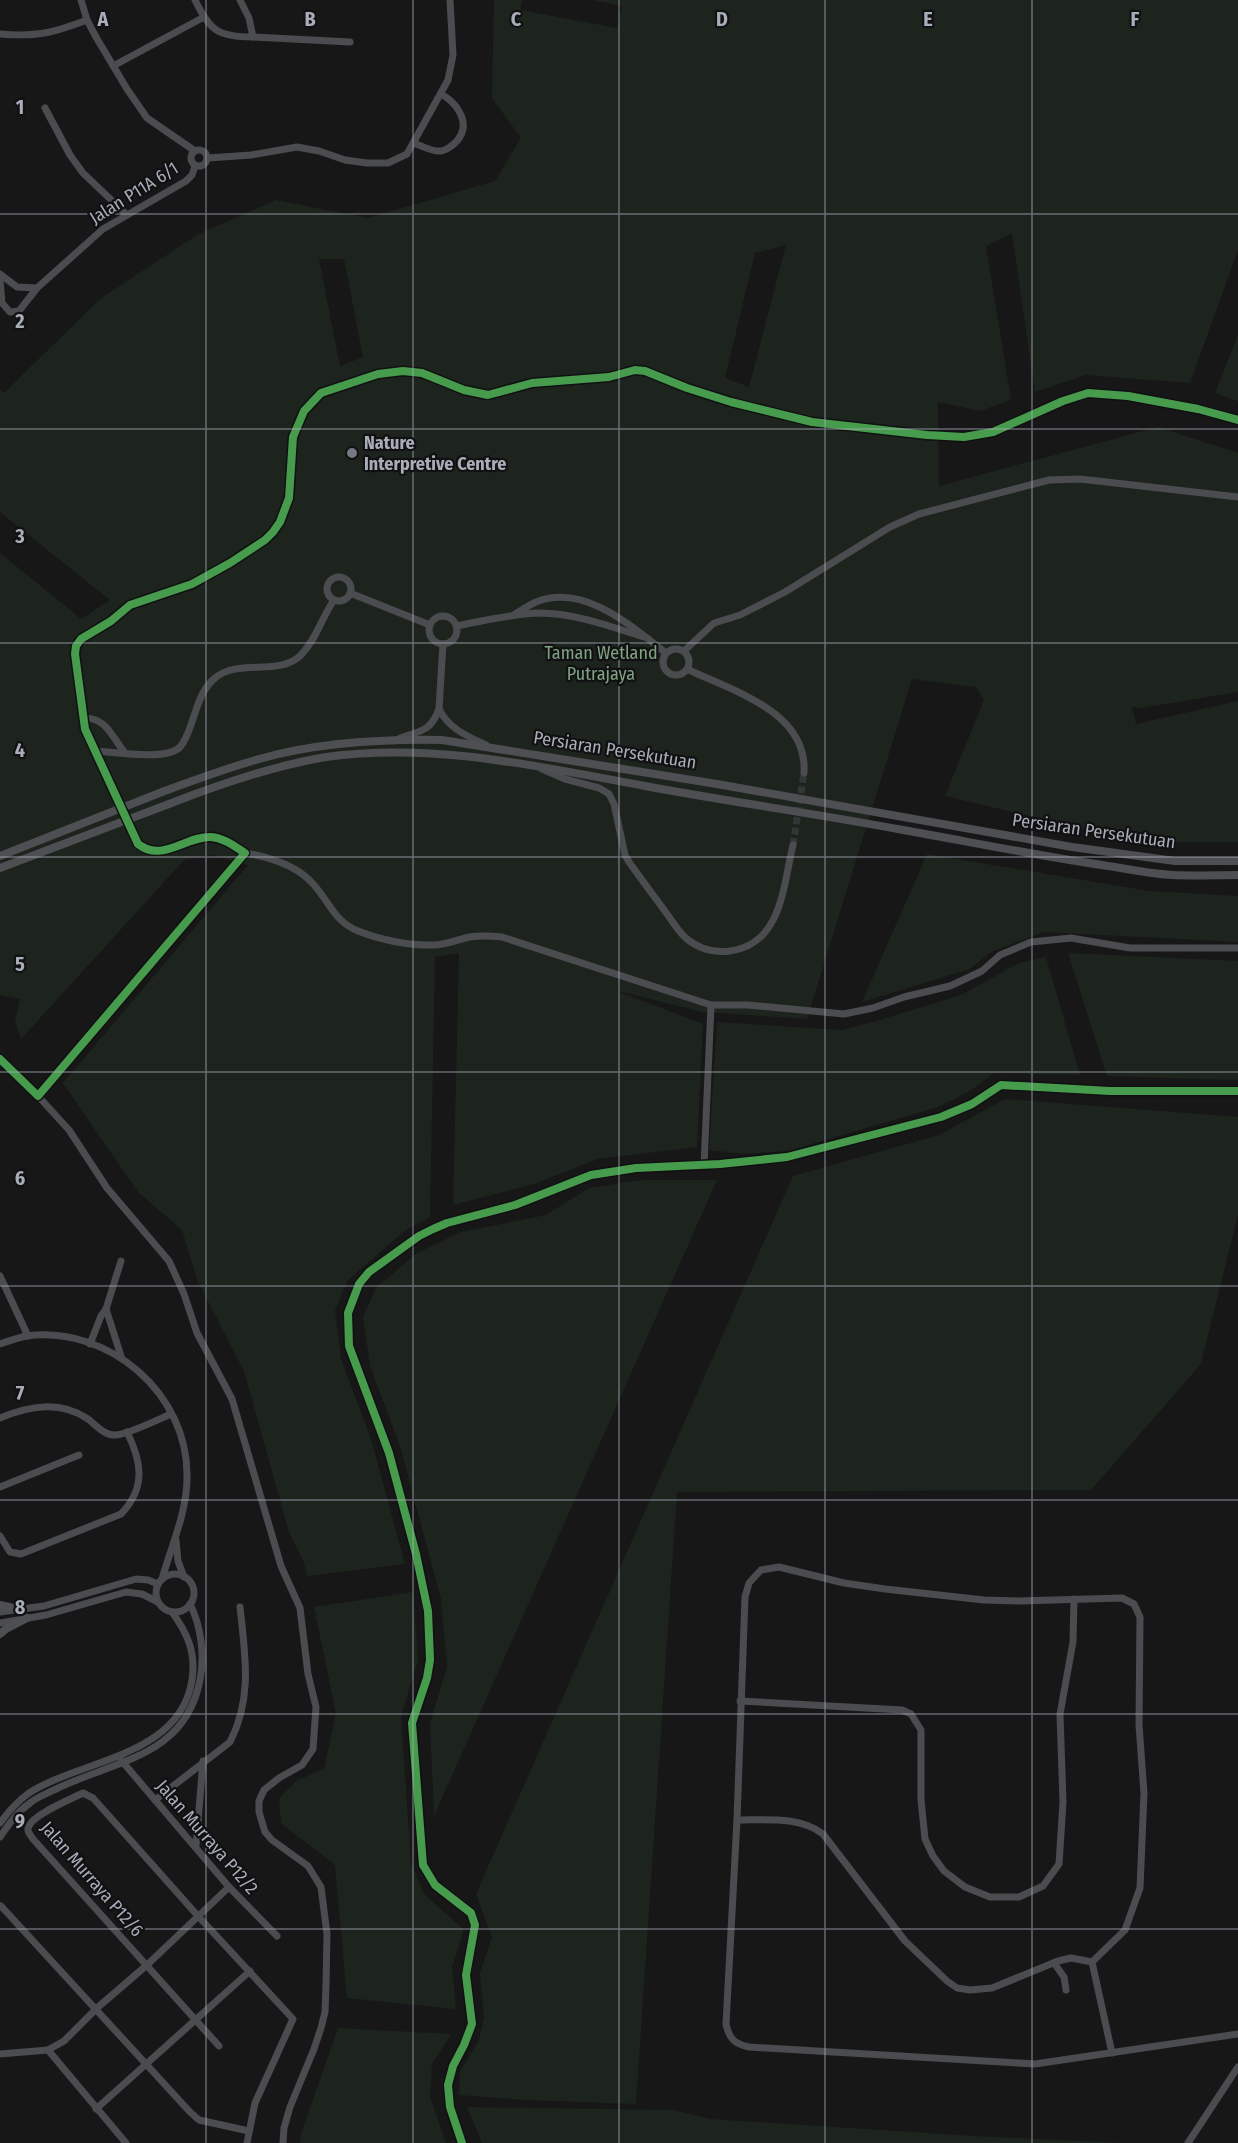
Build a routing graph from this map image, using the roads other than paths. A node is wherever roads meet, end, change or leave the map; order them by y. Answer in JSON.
{"nodes":[{"id":1,"x":81,"y":0,"type":"edge"},
{"id":2,"x":195,"y":0,"type":"edge"},
{"id":3,"x":240,"y":0,"type":"edge"},
{"id":4,"x":450,"y":0,"type":"edge"},
{"id":5,"x":204,"y":18,"type":"junction"},
{"id":6,"x":87,"y":20,"type":"junction"},
{"id":7,"x":0,"y":34,"type":"edge"},
{"id":8,"x":253,"y":37,"type":"junction"},
{"id":9,"x":350,"y":42,"type":"dead end"},
{"id":10,"x":113,"y":66,"type":"junction"},
{"id":11,"x":441,"y":94,"type":"junction"},
{"id":12,"x":45,"y":108,"type":"dead end"},
{"id":13,"x":414,"y":143,"type":"junction"},
{"id":14,"x":195,"y":151,"type":"junction"},
{"id":15,"x":208,"y":158,"type":"junction"},
{"id":16,"x":195,"y":166,"type":"junction"},
{"id":17,"x":128,"y":215,"type":"junction"},
{"id":18,"x":0,"y":274,"type":"edge"},
{"id":19,"x":0,"y":280,"type":"edge"},
{"id":20,"x":37,"y":288,"type":"junction"},
{"id":21,"x":1238,"y":420,"type":"edge"},
{"id":22,"x":1238,"y":496,"type":"edge"},
{"id":23,"x":350,"y":593,"type":"junction"},
{"id":24,"x":334,"y":600,"type":"junction"},
{"id":25,"x":513,"y":615,"type":"junction"},
{"id":26,"x":430,"y":625,"type":"junction"},
{"id":27,"x":456,"y":626,"type":"junction"},
{"id":28,"x":647,"y":638,"type":"junction"},
{"id":29,"x":443,"y":644,"type":"junction"},
{"id":30,"x":684,"y":651,"type":"junction"},
{"id":31,"x":666,"y":653,"type":"junction"},
{"id":32,"x":687,"y":669,"type":"junction"},
{"id":33,"x":440,"y":709,"type":"junction"},
{"id":34,"x":82,"y":718,"type":"junction"},
{"id":35,"x":398,"y":739,"type":"junction"},
{"id":36,"x":490,"y":747,"type":"junction"},
{"id":37,"x":95,"y":751,"type":"junction"},
{"id":38,"x":125,"y":753,"type":"junction"},
{"id":39,"x":539,"y":767,"type":"junction"},
{"id":40,"x":804,"y":772,"type":"tunnel mouth"},
{"id":41,"x":793,"y":844,"type":"tunnel mouth"},
{"id":42,"x":245,"y":853,"type":"junction"},
{"id":43,"x":0,"y":856,"type":"edge"},
{"id":44,"x":1238,"y":861,"type":"edge"},
{"id":45,"x":0,"y":868,"type":"edge"},
{"id":46,"x":1238,"y":875,"type":"edge"},
{"id":47,"x":1238,"y":948,"type":"edge"},
{"id":48,"x":711,"y":1005,"type":"junction"},
{"id":49,"x":0,"y":1059,"type":"edge"},
{"id":50,"x":1238,"y":1091,"type":"edge"},
{"id":51,"x":38,"y":1096,"type":"junction"},
{"id":52,"x":704,"y":1165,"type":"junction"},
{"id":53,"x":121,"y":1261,"type":"dead end"},
{"id":54,"x":0,"y":1276,"type":"edge"},
{"id":55,"x":106,"y":1309,"type":"junction"},
{"id":56,"x":28,"y":1336,"type":"junction"},
{"id":57,"x":0,"y":1344,"type":"edge"},
{"id":58,"x":90,"y":1344,"type":"junction"},
{"id":59,"x":121,"y":1356,"type":"junction"},
{"id":60,"x":171,"y":1414,"type":"junction"},
{"id":61,"x":0,"y":1418,"type":"edge"},
{"id":62,"x":127,"y":1432,"type":"junction"},
{"id":63,"x":79,"y":1455,"type":"dead end"},
{"id":64,"x":0,"y":1487,"type":"edge"},
{"id":65,"x":176,"y":1534,"type":"junction"},
{"id":66,"x":0,"y":1536,"type":"edge"},
{"id":67,"x":184,"y":1577,"type":"junction"},
{"id":68,"x":160,"y":1582,"type":"junction"},
{"id":69,"x":1074,"y":1599,"type":"junction"},
{"id":70,"x":158,"y":1602,"type":"junction"},
{"id":71,"x":190,"y":1604,"type":"junction"},
{"id":72,"x":0,"y":1605,"type":"edge"},
{"id":73,"x":240,"y":1607,"type":"dead end"},
{"id":74,"x":22,"y":1610,"type":"junction"},
{"id":75,"x":0,"y":1612,"type":"edge"},
{"id":76,"x":172,"y":1612,"type":"junction"},
{"id":77,"x":27,"y":1618,"type":"junction"},
{"id":78,"x":0,"y":1623,"type":"edge"},
{"id":79,"x":0,"y":1634,"type":"edge"},
{"id":80,"x":740,"y":1701,"type":"junction"},
{"id":81,"x":118,"y":1755,"type":"junction"},
{"id":82,"x":203,"y":1761,"type":"junction"},
{"id":83,"x":122,"y":1762,"type":"junction"},
{"id":84,"x":155,"y":1800,"type":"junction"},
{"id":85,"x":737,"y":1820,"type":"junction"},
{"id":86,"x":0,"y":1823,"type":"edge"},
{"id":87,"x":0,"y":1838,"type":"edge"},
{"id":88,"x":196,"y":1846,"type":"junction"},
{"id":89,"x":229,"y":1887,"type":"junction"},
{"id":90,"x":1,"y":1906,"type":"edge"},
{"id":91,"x":198,"y":1916,"type":"junction"},
{"id":92,"x":277,"y":1936,"type":"dead end"},
{"id":93,"x":1092,"y":1962,"type":"junction"},
{"id":94,"x":1053,"y":1963,"type":"junction"},
{"id":95,"x":147,"y":1965,"type":"junction"},
{"id":96,"x":250,"y":1971,"type":"junction"},
{"id":97,"x":1066,"y":1990,"type":"dead end"},
{"id":98,"x":97,"y":2008,"type":"junction"},
{"id":99,"x":196,"y":2020,"type":"junction"},
{"id":100,"x":1238,"y":2034,"type":"edge"},
{"id":101,"x":219,"y":2046,"type":"dead end"},
{"id":102,"x":48,"y":2050,"type":"junction"},
{"id":103,"x":1112,"y":2053,"type":"junction"},
{"id":104,"x":0,"y":2054,"type":"edge"},
{"id":105,"x":145,"y":2065,"type":"junction"},
{"id":106,"x":1238,"y":2067,"type":"edge"},
{"id":107,"x":96,"y":2109,"type":"junction"},
{"id":108,"x":249,"y":2131,"type":"junction"},
{"id":109,"x":126,"y":2143,"type":"edge"},
{"id":110,"x":247,"y":2143,"type":"edge"},
{"id":111,"x":283,"y":2143,"type":"edge"},
{"id":112,"x":462,"y":2143,"type":"edge"},
{"id":113,"x":1188,"y":2143,"type":"edge"}],
"edges":[{"from":1,"to":6,"type":"street","name":"Jalan P11A 6/1"},
{"from":2,"to":5,"type":"street"},
{"from":3,"to":8,"type":"street"},
{"from":4,"to":11,"type":"street"},
{"from":5,"to":8,"type":"street"},
{"from":5,"to":10,"type":"street"},
{"from":6,"to":7,"type":"street"},
{"from":6,"to":10,"type":"street","name":"Jalan P11A 6/1"},
{"from":8,"to":9,"type":"street"},
{"from":10,"to":14,"type":"street","name":"Jalan P11A 6/1"},
{"from":11,"to":13,"type":"street"},
{"from":11,"to":13,"type":"street"},
{"from":12,"to":17,"type":"street"},
{"from":13,"to":15,"type":"street"},
{"from":14,"to":15,"type":"street"},
{"from":14,"to":16,"type":"street"},
{"from":15,"to":16,"type":"street"},
{"from":16,"to":17,"type":"street","name":"Jalan P11A 6/1"},
{"from":17,"to":20,"type":"street","name":"Jalan P11A 6/1"},
{"from":18,"to":20,"type":"street"},
{"from":19,"to":20,"type":"street","name":"Jalan P11A 6/1"},
{"from":21,"to":34,"type":"street"},
{"from":22,"to":30,"type":"street"},
{"from":23,"to":24,"type":"street"},
{"from":23,"to":24,"type":"street"},
{"from":23,"to":26,"type":"street"},
{"from":24,"to":38,"type":"street"},
{"from":25,"to":27,"type":"street"},
{"from":25,"to":28,"type":"street"},
{"from":25,"to":28,"type":"street"},
{"from":26,"to":27,"type":"street"},
{"from":26,"to":29,"type":"street"},
{"from":27,"to":29,"type":"street"},
{"from":28,"to":31,"type":"street"},
{"from":29,"to":33,"type":"street"},
{"from":30,"to":31,"type":"street"},
{"from":30,"to":32,"type":"street"},
{"from":31,"to":32,"type":"street"},
{"from":32,"to":40,"type":"street"},
{"from":33,"to":35,"type":"street"},
{"from":33,"to":36,"type":"street"},
{"from":34,"to":37,"type":"street"},
{"from":34,"to":38,"type":"street"},
{"from":35,"to":36,"type":"main road","name":"Persiaran Persekutuan"},
{"from":35,"to":43,"type":"main road","name":"Persiaran Persekutuan","bridge":true},
{"from":36,"to":44,"type":"main road","name":"Persiaran Persekutuan"},
{"from":37,"to":38,"type":"street"},
{"from":37,"to":42,"type":"street"},
{"from":39,"to":41,"type":"street"},
{"from":39,"to":45,"type":"main road","name":"Persiaran Persekutuan","bridge":true},
{"from":39,"to":46,"type":"main road","name":"Persiaran Persekutuan"},
{"from":42,"to":48,"type":"street"},
{"from":42,"to":51,"type":"street"},
{"from":47,"to":48,"type":"street"},
{"from":48,"to":52,"type":"street"},
{"from":49,"to":51,"type":"street"},
{"from":50,"to":52,"type":"street"},
{"from":51,"to":111,"type":"street"},
{"from":52,"to":112,"type":"street"},
{"from":53,"to":55,"type":"street"},
{"from":54,"to":56,"type":"street"},
{"from":55,"to":58,"type":"street"},
{"from":55,"to":59,"type":"street"},
{"from":56,"to":57,"type":"street"},
{"from":56,"to":58,"type":"street"},
{"from":58,"to":59,"type":"street"},
{"from":59,"to":60,"type":"street"},
{"from":60,"to":62,"type":"street"},
{"from":60,"to":65,"type":"street"},
{"from":61,"to":62,"type":"street"},
{"from":62,"to":66,"type":"street"},
{"from":63,"to":64,"type":"street"},
{"from":65,"to":67,"type":"street"},
{"from":65,"to":68,"type":"street"},
{"from":67,"to":68,"type":"street"},
{"from":67,"to":71,"type":"street"},
{"from":68,"to":70,"type":"street"},
{"from":68,"to":74,"type":"street"},
{"from":69,"to":80,"type":"street"},
{"from":69,"to":80,"type":"street"},
{"from":69,"to":93,"type":"street"},
{"from":70,"to":76,"type":"street"},
{"from":70,"to":77,"type":"street"},
{"from":71,"to":76,"type":"street"},
{"from":71,"to":83,"type":"street"},
{"from":72,"to":74,"type":"main road"},
{"from":73,"to":82,"type":"street"},
{"from":74,"to":75,"type":"street"},
{"from":76,"to":81,"type":"street"},
{"from":77,"to":78,"type":"street"},
{"from":77,"to":79,"type":"main road"},
{"from":80,"to":85,"type":"street"},
{"from":81,"to":83,"type":"street","name":"Jalan Murraya P12/2"},
{"from":81,"to":86,"type":"street"},
{"from":82,"to":84,"type":"street"},
{"from":82,"to":88,"type":"street"},
{"from":83,"to":84,"type":"street","name":"Jalan Murraya P12/2"},
{"from":83,"to":87,"type":"street"},
{"from":84,"to":88,"type":"street","name":"Jalan Murraya P12/2"},
{"from":85,"to":94,"type":"street"},
{"from":85,"to":103,"type":"street"},
{"from":88,"to":89,"type":"street","name":"Jalan Murraya P12/2"},
{"from":89,"to":91,"type":"street"},
{"from":89,"to":92,"type":"street","name":"Jalan Murraya P12/2"},
{"from":90,"to":98,"type":"street"},
{"from":91,"to":95,"type":"street"},
{"from":91,"to":95,"type":"street","name":"Jalan Murraya P12/6"},
{"from":91,"to":96,"type":"street"},
{"from":93,"to":94,"type":"street"},
{"from":93,"to":103,"type":"street"},
{"from":94,"to":97,"type":"street"},
{"from":95,"to":98,"type":"street"},
{"from":95,"to":99,"type":"street"},
{"from":96,"to":99,"type":"street"},
{"from":96,"to":108,"type":"street"},
{"from":98,"to":102,"type":"street"},
{"from":98,"to":105,"type":"street"},
{"from":99,"to":101,"type":"street"},
{"from":99,"to":105,"type":"street"},
{"from":100,"to":103,"type":"street"},
{"from":102,"to":104,"type":"street"},
{"from":102,"to":107,"type":"street"},
{"from":105,"to":107,"type":"street"},
{"from":105,"to":108,"type":"street"},
{"from":106,"to":113,"type":"street"},
{"from":107,"to":109,"type":"street"},
{"from":108,"to":110,"type":"street"}]}
